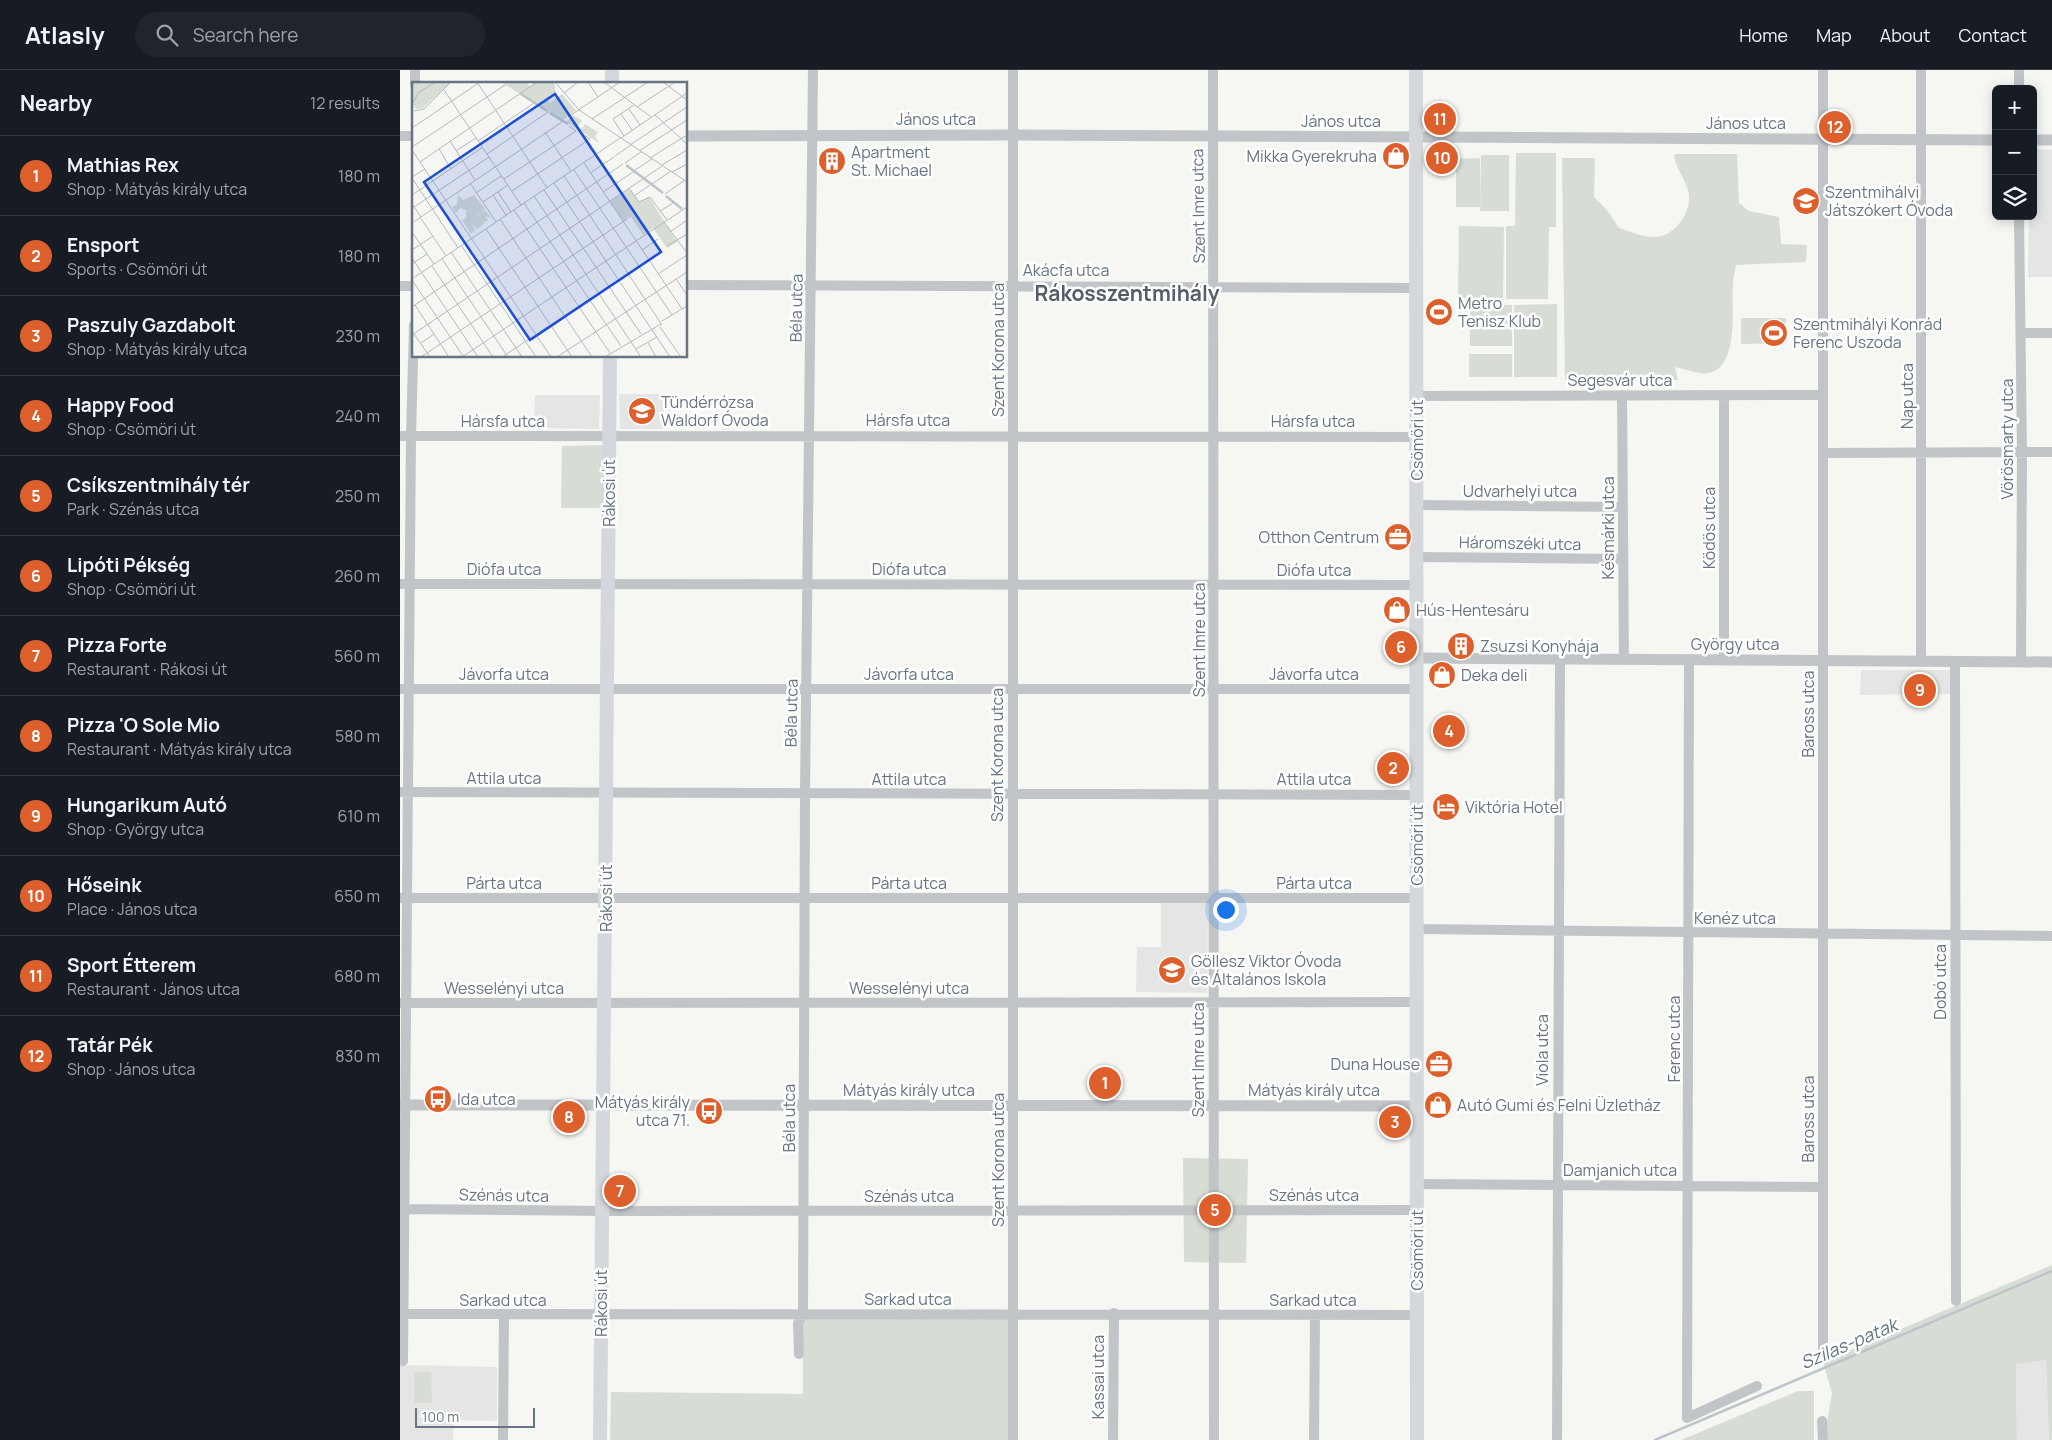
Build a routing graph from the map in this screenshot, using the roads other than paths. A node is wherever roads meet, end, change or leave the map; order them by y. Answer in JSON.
{"nodes":[{"id":1,"x":813,"y":70,"type":"edge"},
{"id":2,"x":1013,"y":70,"type":"edge"},
{"id":3,"x":1213,"y":70,"type":"edge"},
{"id":4,"x":1416,"y":70,"type":"edge"},
{"id":5,"x":1822,"y":70,"type":"edge"},
{"id":6,"x":1921,"y":70,"type":"edge"},
{"id":7,"x":2019,"y":70,"type":"edge"},
{"id":8,"x":2019,"y":85,"type":"edge"},
{"id":9,"x":1014,"y":135,"type":"junction"},
{"id":10,"x":688,"y":136,"type":"edge"},
{"id":11,"x":813,"y":136,"type":"junction"},
{"id":12,"x":1212,"y":137,"type":"junction"},
{"id":13,"x":1416,"y":138,"type":"junction"},
{"id":14,"x":1823,"y":139,"type":"junction"},
{"id":15,"x":1921,"y":140,"type":"junction"},
{"id":16,"x":1992,"y":140,"type":"edge"},
{"id":17,"x":2037,"y":140,"type":"edge"},
{"id":18,"x":2052,"y":140,"type":"edge"},
{"id":19,"x":2019,"y":220,"type":"edge"},
{"id":20,"x":688,"y":285,"type":"edge"},
{"id":21,"x":1012,"y":285,"type":"junction"},
{"id":22,"x":1214,"y":285,"type":"junction"},
{"id":23,"x":811,"y":286,"type":"junction"},
{"id":24,"x":1416,"y":288,"type":"junction"},
{"id":25,"x":2021,"y":333,"type":"junction"},
{"id":26,"x":2052,"y":333,"type":"edge"},
{"id":27,"x":412,"y":350,"type":"edge"},
{"id":28,"x":610,"y":358,"type":"edge"},
{"id":29,"x":1724,"y":395,"type":"junction"},
{"id":30,"x":1417,"y":396,"type":"junction"},
{"id":31,"x":1622,"y":396,"type":"junction"},
{"id":32,"x":1823,"y":396,"type":"junction"},
{"id":33,"x":609,"y":435,"type":"junction"},
{"id":34,"x":809,"y":435,"type":"junction"},
{"id":35,"x":1013,"y":435,"type":"junction"},
{"id":36,"x":405,"y":436,"type":"edge"},
{"id":37,"x":1214,"y":436,"type":"junction"},
{"id":38,"x":1417,"y":437,"type":"junction"},
{"id":39,"x":1922,"y":452,"type":"junction"},
{"id":40,"x":2022,"y":452,"type":"junction"},
{"id":41,"x":2052,"y":452,"type":"edge"},
{"id":42,"x":1823,"y":453,"type":"junction"},
{"id":43,"x":1417,"y":505,"type":"junction"},
{"id":44,"x":1622,"y":507,"type":"junction"},
{"id":45,"x":1418,"y":557,"type":"junction"},
{"id":46,"x":1622,"y":559,"type":"junction"},
{"id":47,"x":405,"y":584,"type":"edge"},
{"id":48,"x":808,"y":584,"type":"junction"},
{"id":49,"x":1013,"y":584,"type":"junction"},
{"id":50,"x":1214,"y":584,"type":"junction"},
{"id":51,"x":608,"y":585,"type":"junction"},
{"id":52,"x":1418,"y":585,"type":"junction"},
{"id":53,"x":1417,"y":658,"type":"junction"},
{"id":54,"x":1560,"y":659,"type":"junction"},
{"id":55,"x":1624,"y":660,"type":"junction"},
{"id":56,"x":1689,"y":660,"type":"junction"},
{"id":57,"x":1724,"y":660,"type":"junction"},
{"id":58,"x":1823,"y":661,"type":"junction"},
{"id":59,"x":1921,"y":662,"type":"junction"},
{"id":60,"x":1955,"y":662,"type":"junction"},
{"id":61,"x":2021,"y":662,"type":"junction"},
{"id":62,"x":2052,"y":662,"type":"edge"},
{"id":63,"x":404,"y":689,"type":"edge"},
{"id":64,"x":806,"y":689,"type":"junction"},
{"id":65,"x":1012,"y":689,"type":"junction"},
{"id":66,"x":1214,"y":689,"type":"junction"},
{"id":67,"x":1417,"y":689,"type":"junction"},
{"id":68,"x":607,"y":690,"type":"junction"},
{"id":69,"x":404,"y":792,"type":"edge"},
{"id":70,"x":607,"y":793,"type":"junction"},
{"id":71,"x":804,"y":794,"type":"junction"},
{"id":72,"x":1012,"y":794,"type":"junction"},
{"id":73,"x":1213,"y":794,"type":"junction"},
{"id":74,"x":1417,"y":795,"type":"junction"},
{"id":75,"x":404,"y":898,"type":"edge"},
{"id":76,"x":606,"y":898,"type":"junction"},
{"id":77,"x":804,"y":898,"type":"junction"},
{"id":78,"x":1012,"y":898,"type":"junction"},
{"id":79,"x":1212,"y":898,"type":"junction"},
{"id":80,"x":1418,"y":898,"type":"junction"},
{"id":81,"x":1418,"y":930,"type":"junction"},
{"id":82,"x":1558,"y":931,"type":"junction"},
{"id":83,"x":1823,"y":932,"type":"junction"},
{"id":84,"x":1690,"y":933,"type":"junction"},
{"id":85,"x":1955,"y":934,"type":"junction"},
{"id":86,"x":2052,"y":936,"type":"edge"},
{"id":87,"x":1012,"y":1002,"type":"junction"},
{"id":88,"x":1213,"y":1002,"type":"junction"},
{"id":89,"x":1418,"y":1002,"type":"junction"},
{"id":90,"x":403,"y":1003,"type":"edge"},
{"id":91,"x":605,"y":1003,"type":"junction"},
{"id":92,"x":806,"y":1003,"type":"junction"},
{"id":93,"x":403,"y":1104,"type":"edge"},
{"id":94,"x":604,"y":1106,"type":"junction"},
{"id":95,"x":804,"y":1106,"type":"junction"},
{"id":96,"x":1213,"y":1106,"type":"junction"},
{"id":97,"x":1418,"y":1106,"type":"junction"},
{"id":98,"x":1014,"y":1107,"type":"junction"},
{"id":99,"x":1417,"y":1184,"type":"junction"},
{"id":100,"x":1557,"y":1185,"type":"junction"},
{"id":101,"x":1688,"y":1186,"type":"junction"},
{"id":102,"x":1823,"y":1187,"type":"junction"},
{"id":103,"x":402,"y":1209,"type":"edge"},
{"id":104,"x":1013,"y":1210,"type":"junction"},
{"id":105,"x":1417,"y":1210,"type":"junction"},
{"id":106,"x":602,"y":1211,"type":"junction"},
{"id":107,"x":804,"y":1211,"type":"junction"},
{"id":108,"x":1212,"y":1211,"type":"junction"},
{"id":109,"x":1956,"y":1301,"type":"dead end"},
{"id":110,"x":402,"y":1314,"type":"edge"},
{"id":111,"x":504,"y":1314,"type":"junction"},
{"id":112,"x":803,"y":1314,"type":"junction"},
{"id":113,"x":1012,"y":1314,"type":"junction"},
{"id":114,"x":1114,"y":1314,"type":"junction"},
{"id":115,"x":1213,"y":1314,"type":"junction"},
{"id":116,"x":1315,"y":1314,"type":"junction"},
{"id":117,"x":601,"y":1315,"type":"junction"},
{"id":118,"x":1417,"y":1315,"type":"junction"},
{"id":119,"x":799,"y":1354,"type":"dead end"},
{"id":120,"x":1822,"y":1358,"type":"dead end"},
{"id":121,"x":403,"y":1361,"type":"dead end"},
{"id":122,"x":1756,"y":1386,"type":"dead end"},
{"id":123,"x":1822,"y":1421,"type":"dead end"},
{"id":124,"x":503,"y":1440,"type":"edge"},
{"id":125,"x":600,"y":1440,"type":"edge"},
{"id":126,"x":1012,"y":1440,"type":"edge"},
{"id":127,"x":1113,"y":1440,"type":"edge"},
{"id":128,"x":1214,"y":1440,"type":"edge"},
{"id":129,"x":1314,"y":1440,"type":"edge"},
{"id":130,"x":1417,"y":1440,"type":"edge"},
{"id":131,"x":1557,"y":1440,"type":"edge"},
{"id":132,"x":1823,"y":1440,"type":"edge"}],
"edges":[{"from":1,"to":11,"type":"street","name":"Béla utca"},
{"from":2,"to":9,"type":"street","name":"Szent Korona utca"},
{"from":3,"to":12,"type":"street","name":"Szent Imre utca"},
{"from":4,"to":13,"type":"main road","name":"Csömöri út"},
{"from":5,"to":14,"type":"street","name":"Baross utca"},
{"from":6,"to":15,"type":"street","name":"Nap utca"},
{"from":7,"to":8,"type":"street"},
{"from":9,"to":11,"type":"street","name":"János utca"},
{"from":9,"to":12,"type":"street","name":"János utca"},
{"from":9,"to":21,"type":"street","name":"Szent Korona utca"},
{"from":10,"to":11,"type":"street","name":"János utca"},
{"from":11,"to":23,"type":"street","name":"Béla utca"},
{"from":12,"to":13,"type":"street","name":"János utca"},
{"from":12,"to":22,"type":"street","name":"Szent Imre utca"},
{"from":13,"to":14,"type":"street","name":"János utca"},
{"from":13,"to":24,"type":"main road","name":"Csömöri út"},
{"from":14,"to":15,"type":"street","name":"János utca"},
{"from":14,"to":32,"type":"street","name":"Baross utca"},
{"from":15,"to":16,"type":"street","name":"János utca"},
{"from":15,"to":39,"type":"street","name":"Nap utca"},
{"from":17,"to":18,"type":"street"},
{"from":19,"to":25,"type":"street","name":"Vörösmarty utca"},
{"from":20,"to":23,"type":"street","name":"Akácfa utca"},
{"from":21,"to":22,"type":"street","name":"Akácfa utca"},
{"from":21,"to":23,"type":"street","name":"Akácfa utca"},
{"from":21,"to":35,"type":"street","name":"Szent Korona utca"},
{"from":22,"to":24,"type":"street","name":"Akácfa utca"},
{"from":22,"to":37,"type":"street","name":"Szent Imre utca"},
{"from":23,"to":34,"type":"street","name":"Béla utca"},
{"from":24,"to":30,"type":"main road","name":"Csömöri út"},
{"from":25,"to":26,"type":"street"},
{"from":25,"to":40,"type":"street","name":"Vörösmarty utca"},
{"from":27,"to":36,"type":"street"},
{"from":28,"to":33,"type":"main road","name":"Rákosi út"},
{"from":29,"to":31,"type":"street","name":"Segesvár utca"},
{"from":29,"to":32,"type":"street","name":"Segesvár utca"},
{"from":29,"to":57,"type":"street","name":"Ködös utca"},
{"from":30,"to":31,"type":"street","name":"Segesvár utca"},
{"from":30,"to":38,"type":"main road","name":"Csömöri út"},
{"from":31,"to":44,"type":"street","name":"Késmárki utca"},
{"from":32,"to":42,"type":"street","name":"Baross utca"},
{"from":33,"to":34,"type":"street","name":"Hársfa utca"},
{"from":33,"to":36,"type":"street","name":"Hársfa utca"},
{"from":33,"to":51,"type":"main road","name":"Rákosi út"},
{"from":34,"to":35,"type":"street","name":"Hársfa utca"},
{"from":34,"to":48,"type":"street","name":"Béla utca"},
{"from":35,"to":37,"type":"street","name":"Hársfa utca"},
{"from":35,"to":49,"type":"street","name":"Szent Korona utca"},
{"from":36,"to":47,"type":"street"},
{"from":37,"to":38,"type":"street","name":"Hársfa utca"},
{"from":37,"to":50,"type":"street","name":"Szent Imre utca"},
{"from":38,"to":43,"type":"main road","name":"Csömöri út"},
{"from":39,"to":40,"type":"street"},
{"from":39,"to":42,"type":"street"},
{"from":39,"to":59,"type":"street","name":"Nap utca"},
{"from":40,"to":41,"type":"street"},
{"from":40,"to":61,"type":"street","name":"Vörösmarty utca"},
{"from":42,"to":58,"type":"street","name":"Baross utca"},
{"from":43,"to":44,"type":"street","name":"Udvarhelyi utca"},
{"from":43,"to":45,"type":"main road","name":"Csömöri út"},
{"from":44,"to":46,"type":"street","name":"Késmárki utca"},
{"from":45,"to":46,"type":"street","name":"Háromszéki utca"},
{"from":45,"to":52,"type":"main road","name":"Csömöri út"},
{"from":46,"to":55,"type":"street","name":"Késmárki utca"},
{"from":47,"to":51,"type":"street","name":"Diófa utca"},
{"from":47,"to":63,"type":"street"},
{"from":48,"to":49,"type":"street","name":"Diófa utca"},
{"from":48,"to":51,"type":"street","name":"Diófa utca"},
{"from":48,"to":64,"type":"street","name":"Béla utca"},
{"from":49,"to":50,"type":"street","name":"Diófa utca"},
{"from":49,"to":65,"type":"street","name":"Szent Korona utca"},
{"from":50,"to":52,"type":"street","name":"Diófa utca"},
{"from":50,"to":66,"type":"street","name":"Szent Imre utca"},
{"from":51,"to":68,"type":"main road","name":"Rákosi út"},
{"from":52,"to":53,"type":"main road","name":"Csömöri út"},
{"from":53,"to":54,"type":"street","name":"György utca"},
{"from":53,"to":67,"type":"main road","name":"Csömöri út"},
{"from":54,"to":55,"type":"street","name":"György utca"},
{"from":54,"to":82,"type":"street","name":"Viola utca"},
{"from":55,"to":56,"type":"street","name":"György utca"},
{"from":56,"to":57,"type":"street","name":"György utca"},
{"from":56,"to":84,"type":"street","name":"Ferenc utca"},
{"from":57,"to":58,"type":"street","name":"György utca"},
{"from":58,"to":59,"type":"street","name":"György utca"},
{"from":58,"to":83,"type":"street","name":"Baross utca"},
{"from":59,"to":60,"type":"street","name":"György utca"},
{"from":60,"to":61,"type":"street","name":"György utca"},
{"from":60,"to":85,"type":"street","name":"Dobó utca"},
{"from":61,"to":62,"type":"street","name":"György utca"},
{"from":63,"to":68,"type":"street","name":"Jávorfa utca"},
{"from":63,"to":69,"type":"street"},
{"from":64,"to":65,"type":"street","name":"Jávorfa utca"},
{"from":64,"to":68,"type":"street","name":"Jávorfa utca"},
{"from":64,"to":71,"type":"street","name":"Béla utca"},
{"from":65,"to":66,"type":"street","name":"Jávorfa utca"},
{"from":65,"to":72,"type":"street","name":"Szent Korona utca"},
{"from":66,"to":67,"type":"street","name":"Jávorfa utca"},
{"from":66,"to":73,"type":"street","name":"Szent Imre utca"},
{"from":67,"to":74,"type":"main road","name":"Csömöri út"},
{"from":68,"to":70,"type":"main road","name":"Rákosi út"},
{"from":69,"to":70,"type":"street","name":"Attila utca"},
{"from":69,"to":75,"type":"street"},
{"from":70,"to":71,"type":"street","name":"Attila utca"},
{"from":70,"to":76,"type":"main road","name":"Rákosi út"},
{"from":71,"to":72,"type":"street","name":"Attila utca"},
{"from":71,"to":77,"type":"street","name":"Béla utca"},
{"from":72,"to":73,"type":"street","name":"Attila utca"},
{"from":72,"to":78,"type":"street","name":"Szent Korona utca"},
{"from":73,"to":74,"type":"street","name":"Attila utca"},
{"from":73,"to":79,"type":"street","name":"Szent Imre utca"},
{"from":74,"to":80,"type":"main road","name":"Csömöri út"},
{"from":75,"to":76,"type":"street","name":"Párta utca"},
{"from":75,"to":90,"type":"street"},
{"from":76,"to":77,"type":"street","name":"Párta utca"},
{"from":76,"to":91,"type":"main road","name":"Rákosi út"},
{"from":77,"to":78,"type":"street","name":"Párta utca"},
{"from":77,"to":92,"type":"street","name":"Béla utca"},
{"from":78,"to":79,"type":"street","name":"Párta utca"},
{"from":78,"to":87,"type":"street","name":"Szent Korona utca"},
{"from":79,"to":80,"type":"street","name":"Párta utca"},
{"from":79,"to":88,"type":"street","name":"Szent Imre utca"},
{"from":80,"to":81,"type":"main road","name":"Csömöri út"},
{"from":81,"to":82,"type":"street","name":"Kenéz utca"},
{"from":81,"to":89,"type":"main road","name":"Csömöri út"},
{"from":82,"to":84,"type":"street","name":"Kenéz utca"},
{"from":82,"to":100,"type":"street","name":"Viola utca"},
{"from":83,"to":84,"type":"street","name":"Kenéz utca"},
{"from":83,"to":85,"type":"street","name":"Kenéz utca"},
{"from":83,"to":102,"type":"street","name":"Baross utca"},
{"from":84,"to":101,"type":"street","name":"Ferenc utca"},
{"from":85,"to":86,"type":"street","name":"Kenéz utca"},
{"from":85,"to":109,"type":"street","name":"Dobó utca"},
{"from":87,"to":88,"type":"street","name":"Wesselényi utca"},
{"from":87,"to":92,"type":"street","name":"Wesselényi utca"},
{"from":87,"to":98,"type":"street","name":"Szent Korona utca"},
{"from":88,"to":89,"type":"street","name":"Wesselényi utca"},
{"from":88,"to":96,"type":"street","name":"Szent Imre utca"},
{"from":89,"to":97,"type":"main road","name":"Csömöri út"},
{"from":90,"to":91,"type":"street","name":"Wesselényi utca"},
{"from":90,"to":93,"type":"street"},
{"from":91,"to":92,"type":"street","name":"Wesselényi utca"},
{"from":91,"to":94,"type":"main road","name":"Rákosi út"},
{"from":92,"to":95,"type":"street","name":"Béla utca"},
{"from":93,"to":94,"type":"street","name":"Mátyás király utca"},
{"from":93,"to":103,"type":"street"},
{"from":94,"to":95,"type":"street","name":"Mátyás király utca"},
{"from":94,"to":106,"type":"main road","name":"Rákosi út"},
{"from":95,"to":98,"type":"street","name":"Mátyás király utca"},
{"from":95,"to":107,"type":"street","name":"Béla utca"},
{"from":96,"to":97,"type":"street","name":"Mátyás király utca"},
{"from":96,"to":98,"type":"street","name":"Mátyás király utca"},
{"from":96,"to":108,"type":"street","name":"Szent Imre utca"},
{"from":97,"to":99,"type":"main road","name":"Csömöri út"},
{"from":98,"to":104,"type":"street","name":"Szent Korona utca"},
{"from":99,"to":100,"type":"street","name":"Damjanich utca"},
{"from":99,"to":105,"type":"main road","name":"Csömöri út"},
{"from":100,"to":101,"type":"street","name":"Damjanich utca"},
{"from":100,"to":131,"type":"street","name":"Viola utca"},
{"from":101,"to":102,"type":"street","name":"Damjanich utca"},
{"from":101,"to":122,"type":"street","name":"Ferenc utca"},
{"from":102,"to":120,"type":"street","name":"Baross utca"},
{"from":103,"to":106,"type":"street","name":"Szénás utca"},
{"from":103,"to":110,"type":"street"},
{"from":104,"to":107,"type":"street","name":"Szénás utca"},
{"from":104,"to":108,"type":"street","name":"Szénás utca"},
{"from":104,"to":113,"type":"street","name":"Szent Korona utca"},
{"from":105,"to":108,"type":"street","name":"Szénás utca"},
{"from":105,"to":118,"type":"main road","name":"Csömöri út"},
{"from":106,"to":107,"type":"street","name":"Szénás utca"},
{"from":106,"to":117,"type":"main road","name":"Rákosi út"},
{"from":107,"to":112,"type":"street","name":"Béla utca"},
{"from":108,"to":115,"type":"street","name":"Szent Imre utca"},
{"from":110,"to":111,"type":"street","name":"Sarkad utca"},
{"from":110,"to":121,"type":"street"},
{"from":111,"to":117,"type":"street","name":"Sarkad utca"},
{"from":111,"to":124,"type":"street"},
{"from":112,"to":113,"type":"street","name":"Sarkad utca"},
{"from":112,"to":117,"type":"street","name":"Sarkad utca"},
{"from":112,"to":119,"type":"street","name":"Béla utca"},
{"from":113,"to":114,"type":"street","name":"Sarkad utca"},
{"from":113,"to":126,"type":"street","name":"Szent Korona utca"},
{"from":114,"to":115,"type":"street","name":"Sarkad utca"},
{"from":114,"to":127,"type":"street","name":"Kassai utca"},
{"from":115,"to":116,"type":"street","name":"Sarkad utca"},
{"from":115,"to":128,"type":"street"},
{"from":116,"to":118,"type":"street","name":"Sarkad utca"},
{"from":116,"to":129,"type":"street"},
{"from":117,"to":125,"type":"main road","name":"Rákosi út"},
{"from":118,"to":130,"type":"main road","name":"Csömöri út"},
{"from":123,"to":132,"type":"street"}]}
